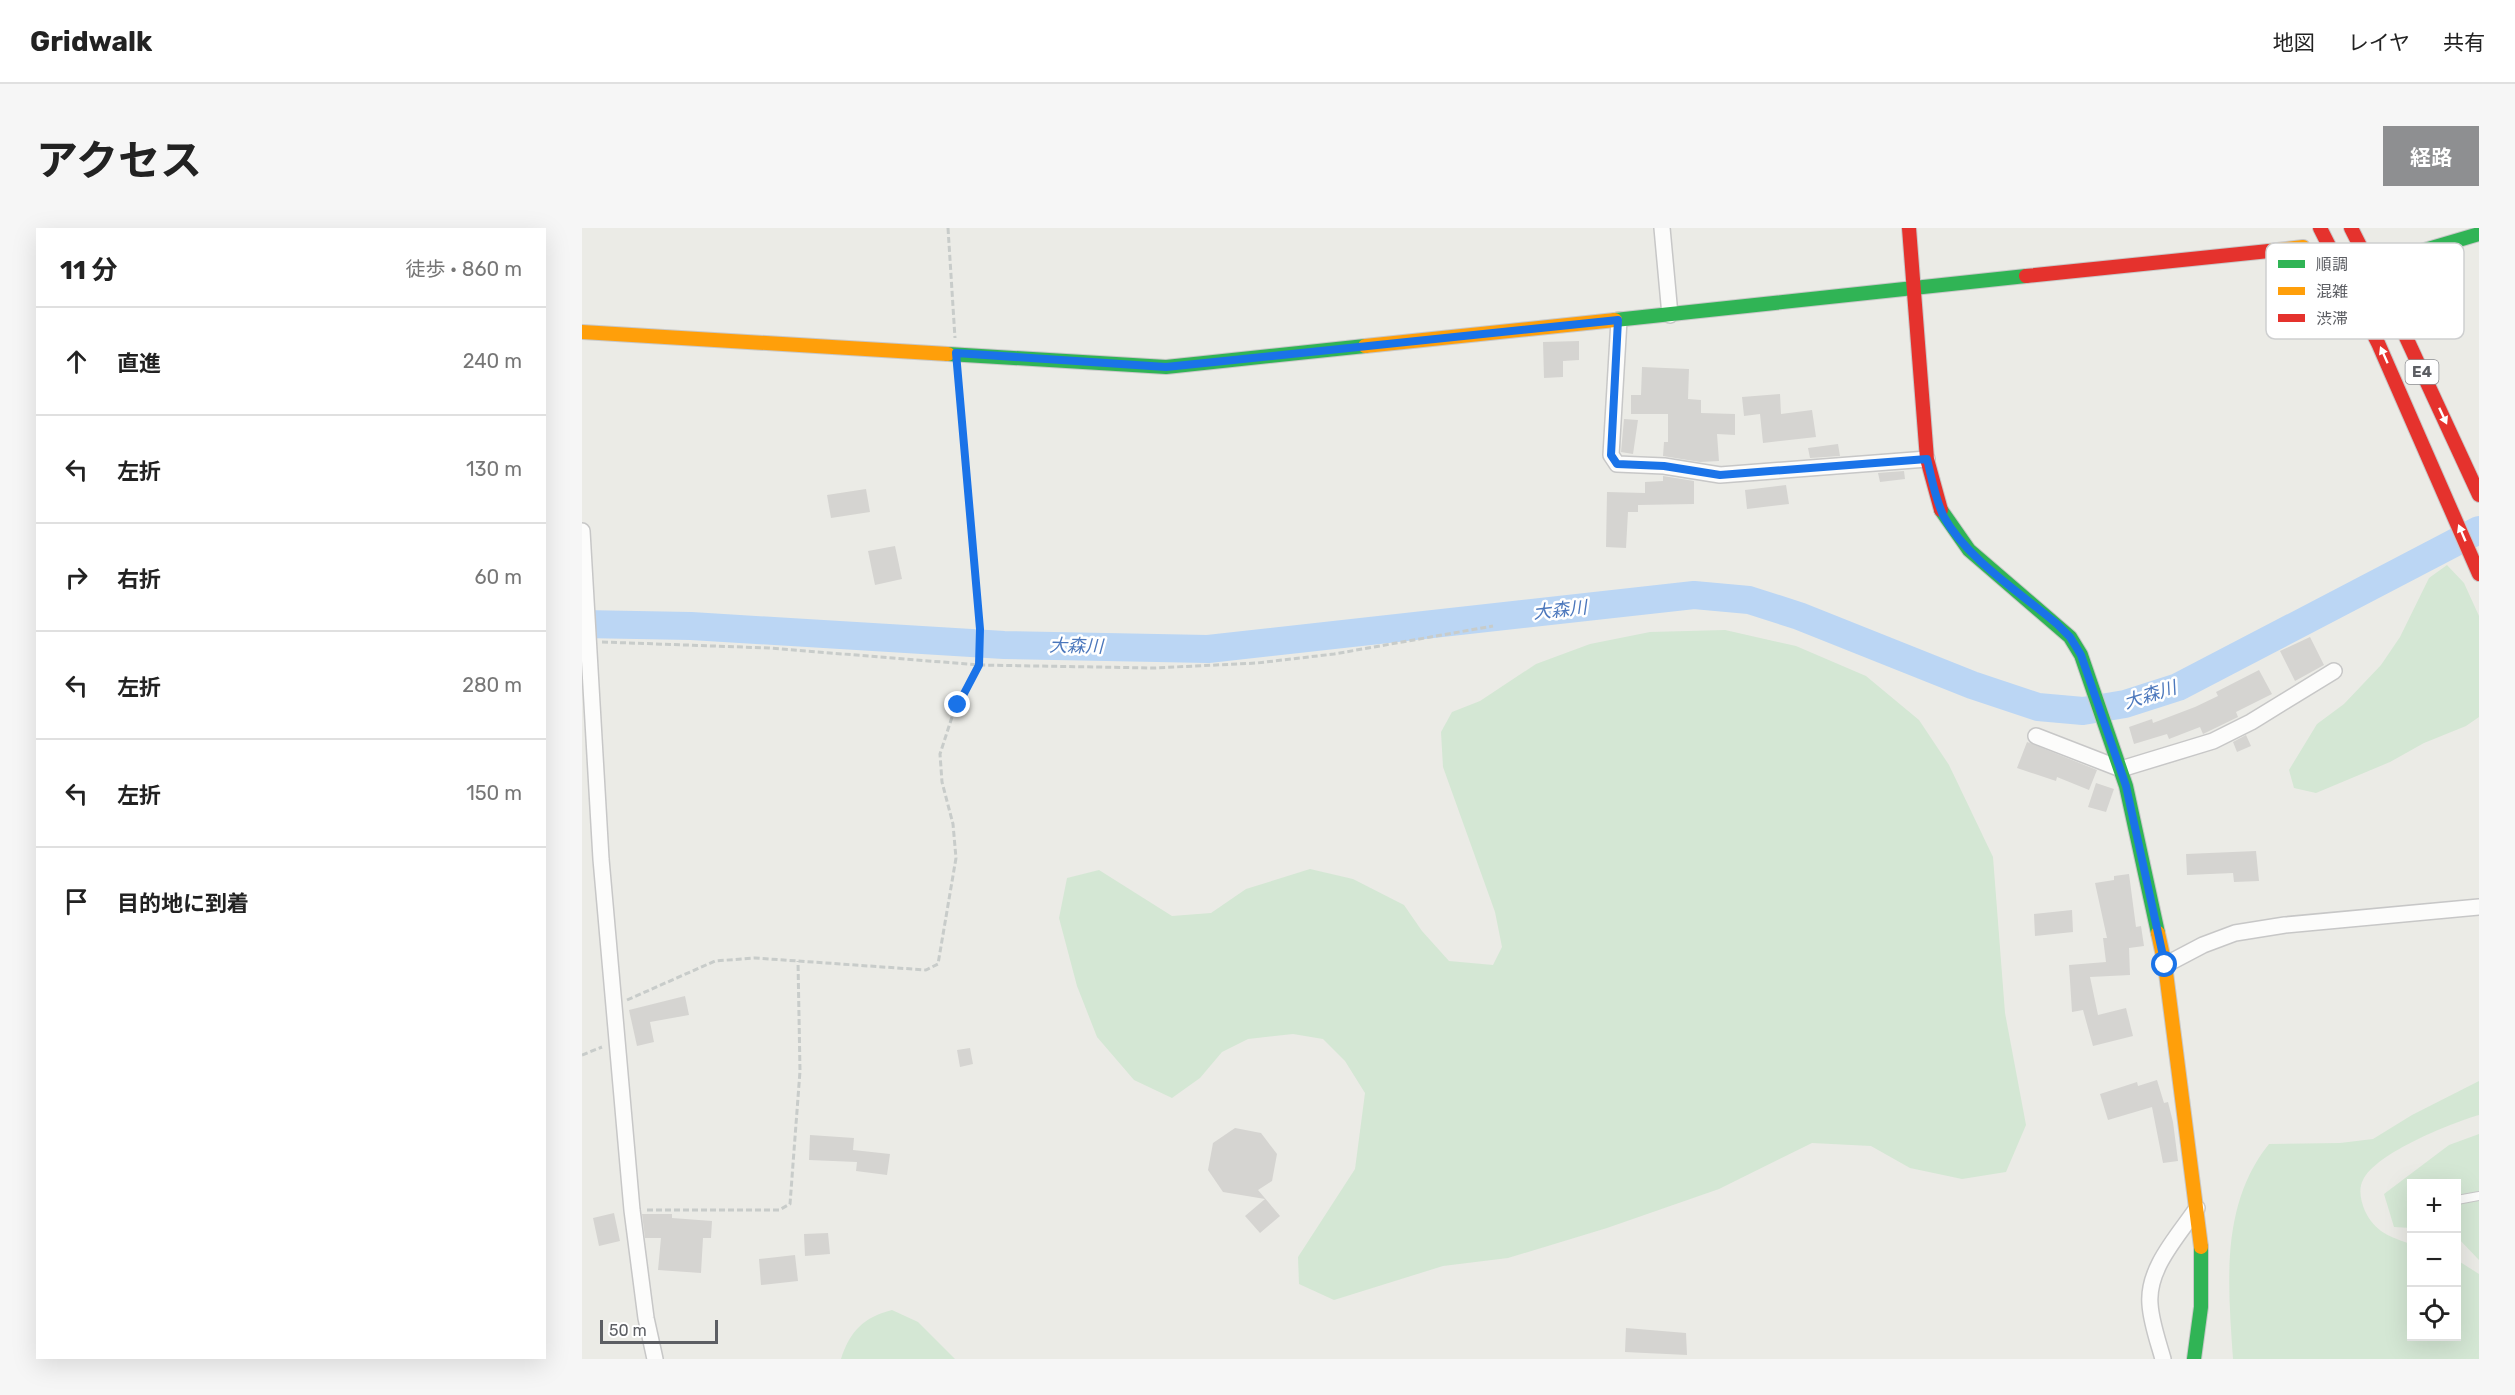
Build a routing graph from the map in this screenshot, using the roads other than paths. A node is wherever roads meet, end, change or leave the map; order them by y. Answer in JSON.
{"nodes":[{"id":1,"x":1662,"y":228,"type":"edge"},
{"id":2,"x":1909,"y":228,"type":"edge"},
{"id":3,"x":2320,"y":228,"type":"edge"},
{"id":4,"x":2351,"y":228,"type":"edge"},
{"id":5,"x":2479,"y":234,"type":"edge"},
{"id":6,"x":2328,"y":243,"type":"edge"},
{"id":7,"x":2358,"y":243,"type":"edge"},
{"id":8,"x":2448,"y":243,"type":"edge"},
{"id":9,"x":2266,"y":251,"type":"edge"},
{"id":10,"x":1914,"y":287,"type":"junction"},
{"id":11,"x":1670,"y":315,"type":"junction"},
{"id":12,"x":1618,"y":320,"type":"junction"},
{"id":13,"x":582,"y":332,"type":"edge"},
{"id":14,"x":2376,"y":339,"type":"edge"},
{"id":15,"x":2407,"y":339,"type":"edge"},
{"id":16,"x":1927,"y":459,"type":"junction"},
{"id":17,"x":2479,"y":495,"type":"edge"},
{"id":18,"x":582,"y":531,"type":"edge"},
{"id":19,"x":2477,"y":568,"type":"edge"},
{"id":20,"x":2334,"y":671,"type":"dead end"},
{"id":21,"x":2036,"y":736,"type":"dead end"},
{"id":22,"x":2121,"y":769,"type":"junction"},
{"id":23,"x":2479,"y":907,"type":"edge"},
{"id":24,"x":2165,"y":965,"type":"junction"},
{"id":25,"x":2479,"y":1196,"type":"edge"},
{"id":26,"x":2461,"y":1199,"type":"edge"},
{"id":27,"x":2197,"y":1208,"type":"junction"},
{"id":28,"x":655,"y":1359,"type":"edge"},
{"id":29,"x":2163,"y":1359,"type":"edge"},
{"id":30,"x":2194,"y":1359,"type":"edge"}],
"edges":[{"from":1,"to":11,"type":"street"},
{"from":2,"to":10,"type":"main road"},
{"from":6,"to":3,"type":"main road","number":"E4","one_way":true},
{"from":4,"to":7,"type":"main road","number":"E4","one_way":true},
{"from":5,"to":8,"type":"main road"},
{"from":9,"to":10,"type":"main road"},
{"from":10,"to":11,"type":"main road"},
{"from":10,"to":16,"type":"main road"},
{"from":11,"to":12,"type":"main road"},
{"from":12,"to":13,"type":"main road"},
{"from":12,"to":16,"type":"street"},
{"from":19,"to":14,"type":"main road","number":"E4","one_way":true},
{"from":15,"to":17,"type":"main road","number":"E4","one_way":true},
{"from":16,"to":22,"type":"main road"},
{"from":18,"to":28,"type":"street"},
{"from":20,"to":22,"type":"street"},
{"from":21,"to":22,"type":"street"},
{"from":22,"to":24,"type":"main road"},
{"from":23,"to":24,"type":"street"},
{"from":24,"to":27,"type":"main road"},
{"from":25,"to":26,"type":"lane"},
{"from":27,"to":29,"type":"street"},
{"from":27,"to":30,"type":"main road"}]}
